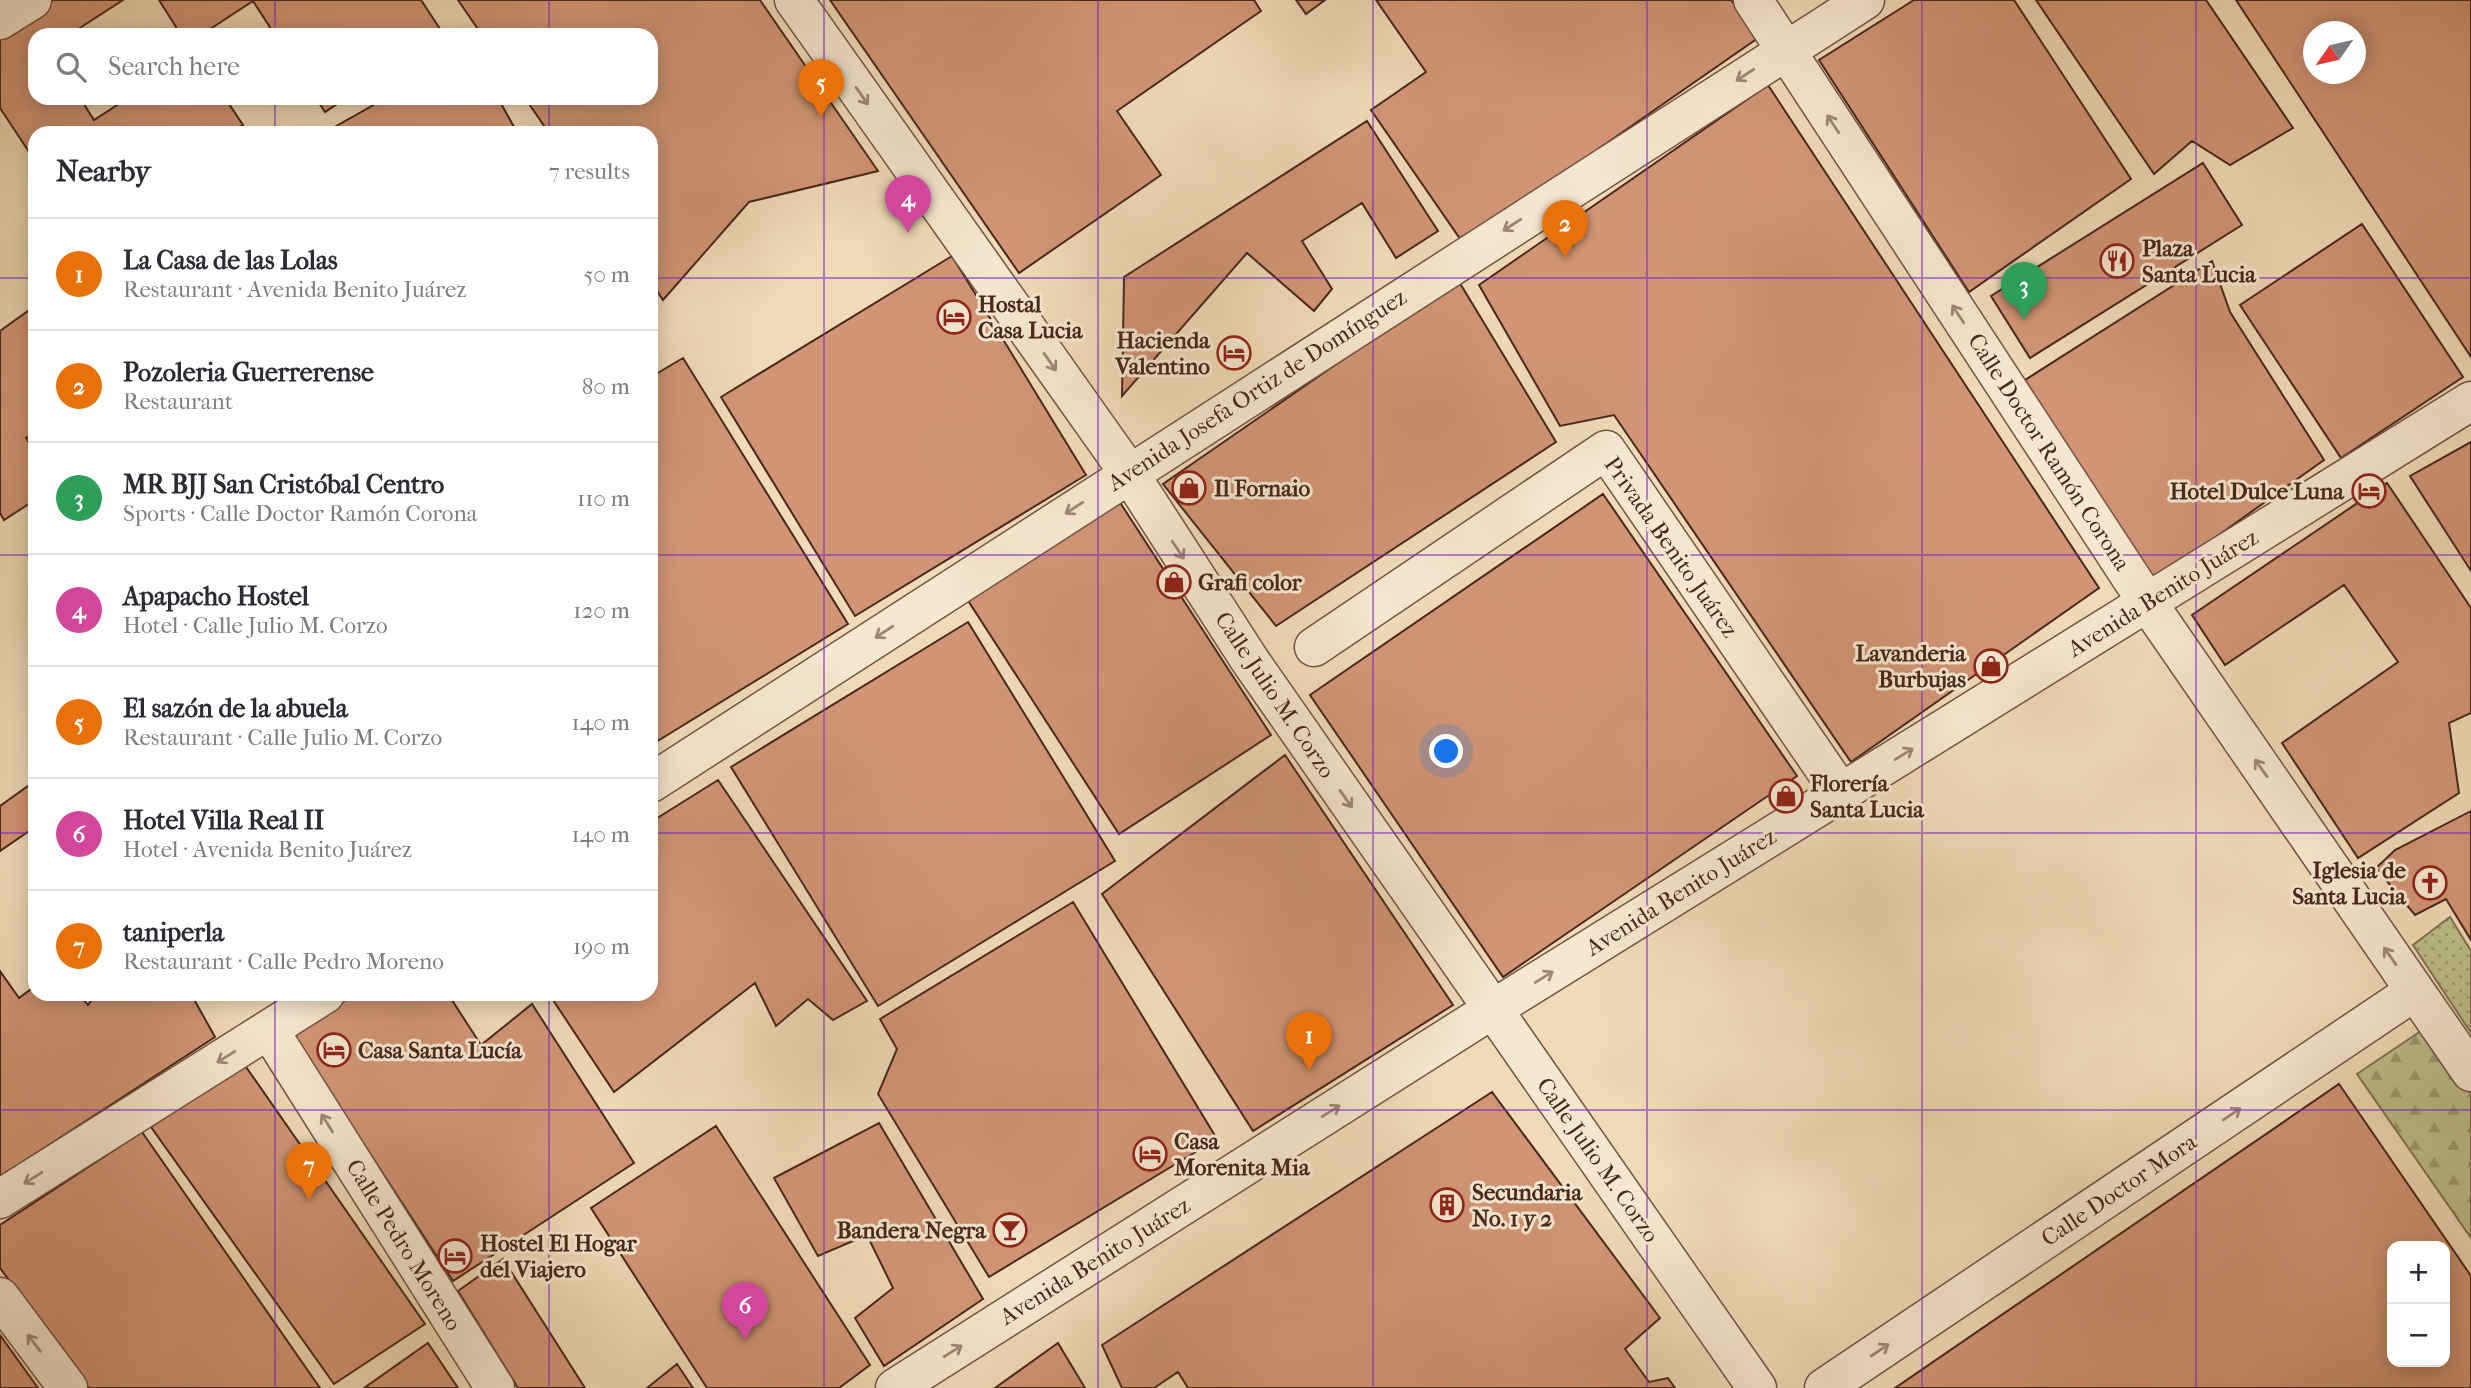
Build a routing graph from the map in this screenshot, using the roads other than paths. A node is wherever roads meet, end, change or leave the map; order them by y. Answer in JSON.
{"nodes":[{"id":1,"x":32,"y":0,"type":"edge"},
{"id":2,"x":794,"y":0,"type":"edge"},
{"id":3,"x":1753,"y":0,"type":"edge"},
{"id":4,"x":1865,"y":0,"type":"edge"},
{"id":5,"x":0,"y":20,"type":"edge"},
{"id":6,"x":1785,"y":50,"type":"junction"},
{"id":7,"x":2471,"y":401,"type":"edge"},
{"id":8,"x":1129,"y":473,"type":"junction"},
{"id":9,"x":2147,"y":602,"type":"junction"},
{"id":10,"x":1314,"y":647,"type":"dead end"},
{"id":11,"x":658,"y":778,"type":"edge"},
{"id":12,"x":1841,"y":793,"type":"junction"},
{"id":13,"x":2415,"y":992,"type":"junction"},
{"id":14,"x":314,"y":1001,"type":"edge"},
{"id":15,"x":1493,"y":1009,"type":"junction"},
{"id":16,"x":269,"y":1030,"type":"junction"},
{"id":17,"x":2471,"y":1072,"type":"edge"},
{"id":18,"x":0,"y":1199,"type":"edge"},
{"id":19,"x":0,"y":1297,"type":"edge"},
{"id":20,"x":68,"y":1388,"type":"edge"},
{"id":21,"x":495,"y":1388,"type":"edge"},
{"id":22,"x":895,"y":1388,"type":"edge"},
{"id":23,"x":1757,"y":1388,"type":"edge"},
{"id":24,"x":1824,"y":1388,"type":"edge"}],
"edges":[{"from":1,"to":5,"type":"street"},
{"from":2,"to":8,"type":"street","name":"Calle Julio M. Corzo","one_way":true},
{"from":3,"to":6,"type":"street","name":"Calle Doctor Ramón Corona"},
{"from":4,"to":6,"type":"street","name":"Avenida Josefa Ortiz de Domínguez"},
{"from":6,"to":8,"type":"street","name":"Avenida Josefa Ortiz de Domínguez","one_way":true},
{"from":9,"to":6,"type":"street","name":"Calle Doctor Ramón Corona","one_way":true},
{"from":7,"to":9,"type":"street","name":"Avenida Benito Juárez"},
{"from":8,"to":11,"type":"street","name":"Avenida Josefa Ortiz de Domínguez","one_way":true},
{"from":8,"to":15,"type":"street","name":"Calle Julio M. Corzo","one_way":true},
{"from":12,"to":9,"type":"street","name":"Avenida Benito Juárez","one_way":true},
{"from":13,"to":9,"type":"street","name":"Calle Doctor Ramón Corona","one_way":true},
{"from":10,"to":12,"type":"street","name":"Privada Benito Juárez"},
{"from":15,"to":12,"type":"street","name":"Avenida Benito Juárez","one_way":true},
{"from":13,"to":17,"type":"street","name":"Calle Doctor Ramón Corona"},
{"from":24,"to":13,"type":"street","name":"Calle Doctor Mora","one_way":true},
{"from":14,"to":16,"type":"street"},
{"from":22,"to":15,"type":"street","name":"Avenida Benito Juárez","one_way":true},
{"from":15,"to":23,"type":"street","name":"Calle Julio M. Corzo"},
{"from":16,"to":18,"type":"street","one_way":true},
{"from":21,"to":16,"type":"street","name":"Calle Pedro Moreno","one_way":true},
{"from":20,"to":19,"type":"street","one_way":true}]}
